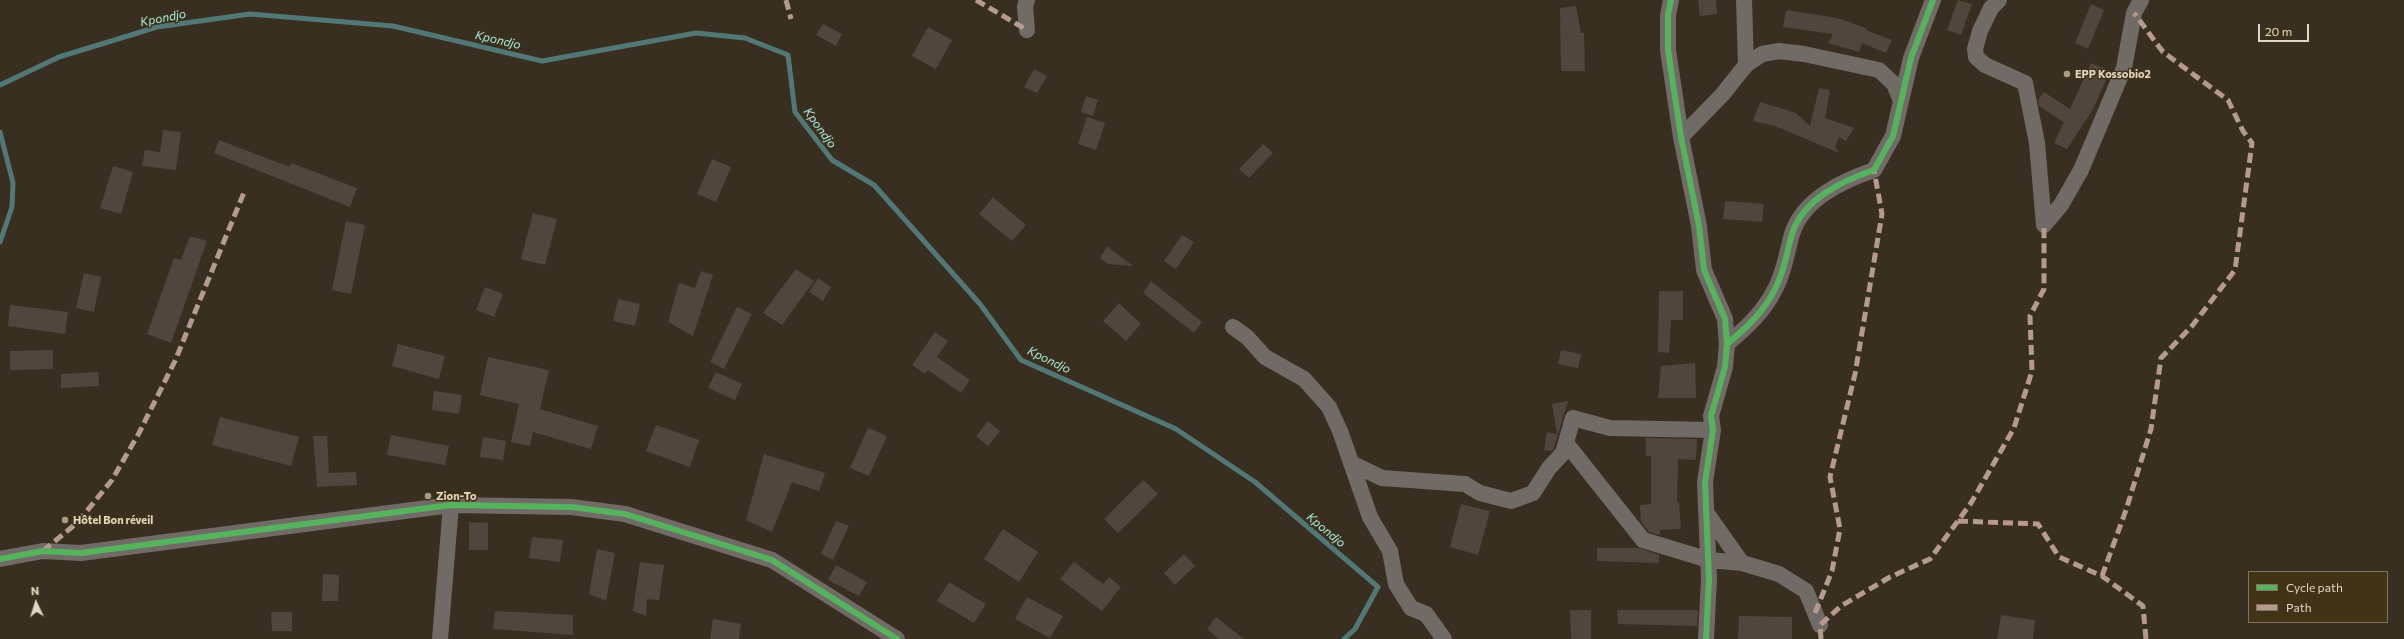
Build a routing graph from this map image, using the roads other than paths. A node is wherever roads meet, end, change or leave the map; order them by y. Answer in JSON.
{"nodes":[{"id":1,"x":1027,"y":0,"type":"edge"},
{"id":2,"x":1671,"y":0,"type":"edge"},
{"id":3,"x":1744,"y":0,"type":"edge"},
{"id":4,"x":1933,"y":0,"type":"edge"},
{"id":5,"x":1999,"y":0,"type":"edge"},
{"id":6,"x":2141,"y":0,"type":"edge"},
{"id":7,"x":1028,"y":30,"type":"dead end"},
{"id":8,"x":1746,"y":65,"type":"junction"},
{"id":9,"x":1901,"y":101,"type":"junction"},
{"id":10,"x":1681,"y":137,"type":"junction"},
{"id":11,"x":1233,"y":327,"type":"dead end"},
{"id":12,"x":1727,"y":344,"type":"junction"},
{"id":13,"x":1713,"y":430,"type":"junction"},
{"id":14,"x":1566,"y":443,"type":"junction"},
{"id":15,"x":1352,"y":463,"type":"junction"},
{"id":16,"x":451,"y":505,"type":"junction"},
{"id":17,"x":1706,"y":512,"type":"junction"},
{"id":18,"x":0,"y":559,"type":"edge"},
{"id":19,"x":1708,"y":560,"type":"junction"},
{"id":20,"x":1742,"y":563,"type":"junction"},
{"id":21,"x":1820,"y":625,"type":"dead end"},
{"id":22,"x":440,"y":639,"type":"edge"},
{"id":23,"x":897,"y":639,"type":"edge"},
{"id":24,"x":1444,"y":639,"type":"edge"},
{"id":25,"x":1706,"y":639,"type":"edge"}],
"edges":[{"from":1,"to":7,"type":"street"},
{"from":2,"to":10,"type":"street"},
{"from":3,"to":8,"type":"street"},
{"from":4,"to":9,"type":"street"},
{"from":5,"to":6,"type":"street"},
{"from":8,"to":9,"type":"street"},
{"from":8,"to":10,"type":"street"},
{"from":9,"to":12,"type":"street"},
{"from":10,"to":12,"type":"street"},
{"from":11,"to":15,"type":"street"},
{"from":12,"to":13,"type":"street"},
{"from":13,"to":14,"type":"street"},
{"from":13,"to":17,"type":"street"},
{"from":14,"to":15,"type":"street"},
{"from":14,"to":19,"type":"street"},
{"from":15,"to":24,"type":"street"},
{"from":16,"to":18,"type":"street"},
{"from":16,"to":22,"type":"street"},
{"from":16,"to":23,"type":"street"},
{"from":17,"to":19,"type":"street"},
{"from":17,"to":20,"type":"street"},
{"from":19,"to":20,"type":"street"},
{"from":19,"to":25,"type":"street"},
{"from":20,"to":21,"type":"street"}]}
